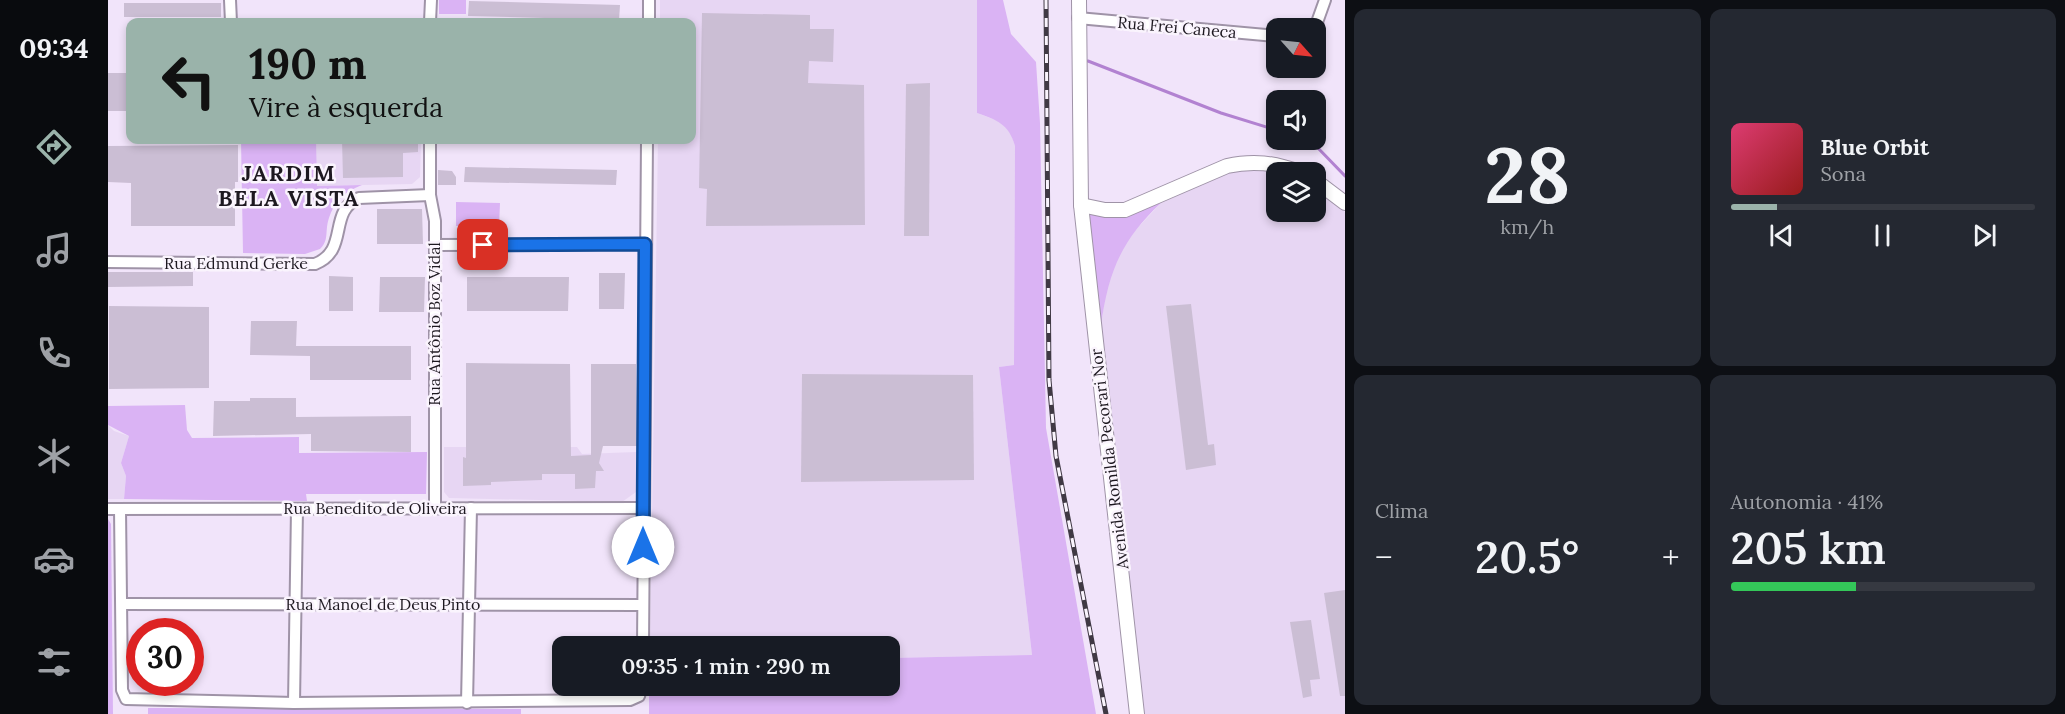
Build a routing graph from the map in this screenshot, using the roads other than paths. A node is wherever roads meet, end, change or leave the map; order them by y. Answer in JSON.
{"nodes":[{"id":1,"x":230,"y":0,"type":"edge"},
{"id":2,"x":431,"y":0,"type":"edge"},
{"id":3,"x":649,"y":0,"type":"edge"},
{"id":4,"x":1078,"y":0,"type":"edge"},
{"id":5,"x":1325,"y":0,"type":"edge"},
{"id":6,"x":231,"y":18,"type":"edge"},
{"id":7,"x":430,"y":18,"type":"edge"},
{"id":8,"x":649,"y":18,"type":"edge"},
{"id":9,"x":1078,"y":18,"type":"junction"},
{"id":10,"x":1319,"y":18,"type":"edge"},
{"id":11,"x":1266,"y":35,"type":"edge"},
{"id":12,"x":430,"y":144,"type":"edge"},
{"id":13,"x":647,"y":144,"type":"edge"},
{"id":14,"x":1266,"y":163,"type":"edge"},
{"id":15,"x":1326,"y":189,"type":"edge"},
{"id":16,"x":430,"y":195,"type":"junction"},
{"id":17,"x":1345,"y":203,"type":"edge"},
{"id":18,"x":1081,"y":205,"type":"junction"},
{"id":19,"x":645,"y":244,"type":"junction"},
{"id":20,"x":434,"y":245,"type":"junction"},
{"id":21,"x":108,"y":262,"type":"edge"},
{"id":22,"x":435,"y":508,"type":"junction"},
{"id":23,"x":471,"y":508,"type":"junction"},
{"id":24,"x":643,"y":508,"type":"junction"},
{"id":25,"x":108,"y":509,"type":"edge"},
{"id":26,"x":120,"y":509,"type":"junction"},
{"id":27,"x":297,"y":509,"type":"junction"},
{"id":28,"x":296,"y":603,"type":"junction"},
{"id":29,"x":123,"y":604,"type":"junction"},
{"id":30,"x":470,"y":605,"type":"junction"},
{"id":31,"x":644,"y":605,"type":"junction"},
{"id":32,"x":643,"y":636,"type":"edge"},
{"id":33,"x":639,"y":696,"type":"edge"},
{"id":34,"x":467,"y":702,"type":"junction"},
{"id":35,"x":294,"y":703,"type":"junction"},
{"id":36,"x":1137,"y":714,"type":"edge"}],
"edges":[{"from":1,"to":6,"type":"street"},
{"from":2,"to":7,"type":"street"},
{"from":3,"to":8,"type":"street"},
{"from":4,"to":9,"type":"street","name":"Avenida Romilda Pecorari Nor"},
{"from":5,"to":10,"type":"street"},
{"from":9,"to":11,"type":"street","name":"Rua Frei Caneca"},
{"from":9,"to":18,"type":"street","name":"Avenida Romilda Pecorari Nor"},
{"from":12,"to":16,"type":"street","name":"Rua Antônio Boz Vidal"},
{"from":13,"to":19,"type":"street"},
{"from":14,"to":18,"type":"street"},
{"from":15,"to":17,"type":"street"},
{"from":16,"to":20,"type":"street","name":"Rua Antônio Boz Vidal"},
{"from":16,"to":21,"type":"street","name":"Rua Edmund Gerke"},
{"from":18,"to":36,"type":"street","name":"Avenida Romilda Pecorari Nor"},
{"from":19,"to":20,"type":"street"},
{"from":19,"to":24,"type":"street"},
{"from":20,"to":22,"type":"street","name":"Rua Antônio Boz Vidal"},
{"from":22,"to":23,"type":"street","name":"Rua Benedito de Oliveira"},
{"from":22,"to":27,"type":"street","name":"Rua Benedito de Oliveira"},
{"from":23,"to":24,"type":"street","name":"Rua Benedito de Oliveira"},
{"from":23,"to":30,"type":"street"},
{"from":24,"to":31,"type":"street"},
{"from":25,"to":26,"type":"street","name":"Rua Benedito de Oliveira"},
{"from":26,"to":27,"type":"street","name":"Rua Benedito de Oliveira"},
{"from":26,"to":29,"type":"street"},
{"from":27,"to":28,"type":"street"},
{"from":28,"to":29,"type":"street","name":"Rua Manoel de Deus Pinto"},
{"from":28,"to":30,"type":"street","name":"Rua Manoel de Deus Pinto"},
{"from":28,"to":35,"type":"street"},
{"from":29,"to":35,"type":"street"},
{"from":30,"to":31,"type":"street","name":"Rua Manoel de Deus Pinto"},
{"from":30,"to":34,"type":"street"},
{"from":31,"to":32,"type":"street"},
{"from":33,"to":34,"type":"street"},
{"from":34,"to":35,"type":"street"}]}
